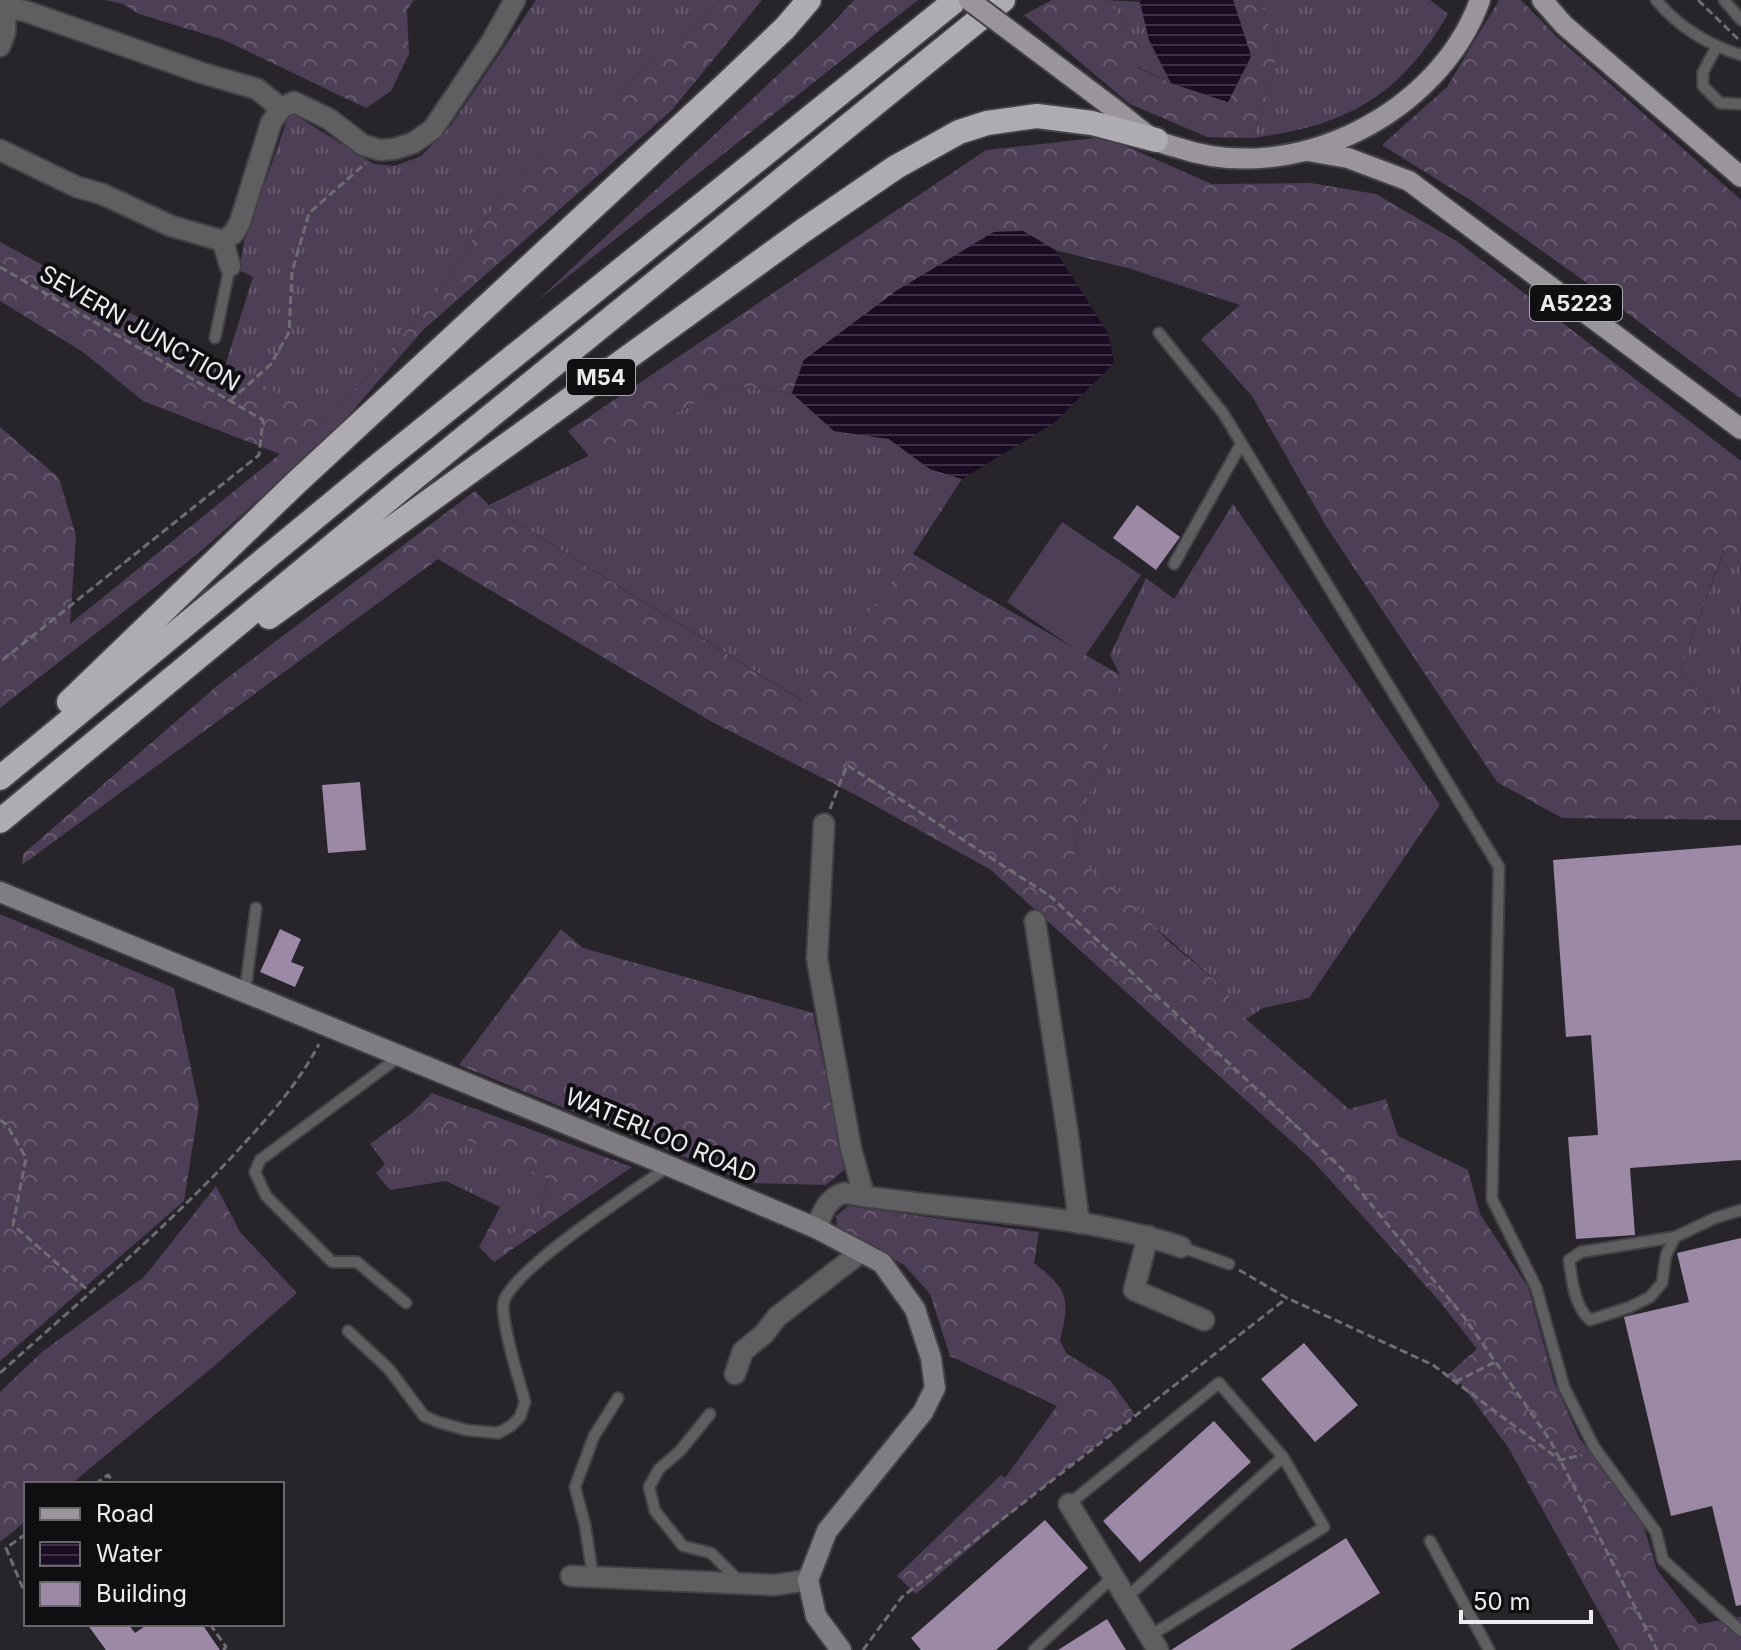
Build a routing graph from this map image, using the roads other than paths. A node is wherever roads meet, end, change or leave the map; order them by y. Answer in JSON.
{"nodes":[{"id":1,"x":515,"y":0,"type":"edge"},
{"id":2,"x":809,"y":0,"type":"edge"},
{"id":3,"x":956,"y":0,"type":"edge"},
{"id":4,"x":969,"y":0,"type":"edge"},
{"id":5,"x":1003,"y":0,"type":"edge"},
{"id":6,"x":1480,"y":0,"type":"edge"},
{"id":7,"x":1542,"y":0,"type":"edge"},
{"id":8,"x":1656,"y":0,"type":"edge"},
{"id":9,"x":1724,"y":0,"type":"edge"},
{"id":10,"x":3,"y":7,"type":"edge"},
{"id":11,"x":1739,"y":12,"type":"edge"},
{"id":12,"x":0,"y":46,"type":"edge"},
{"id":13,"x":1717,"y":46,"type":"junction"},
{"id":14,"x":1741,"y":55,"type":"edge"},
{"id":15,"x":1741,"y":104,"type":"edge"},
{"id":16,"x":281,"y":108,"type":"junction"},
{"id":17,"x":1156,"y":140,"type":"junction"},
{"id":18,"x":0,"y":150,"type":"edge"},
{"id":19,"x":1306,"y":150,"type":"junction"},
{"id":20,"x":1741,"y":177,"type":"edge"},
{"id":21,"x":223,"y":241,"type":"junction"},
{"id":22,"x":230,"y":266,"type":"joint"},
{"id":23,"x":1159,"y":333,"type":"dead end"},
{"id":24,"x":215,"y":338,"type":"dead end"},
{"id":25,"x":1741,"y":429,"type":"edge"},
{"id":26,"x":1241,"y":444,"type":"junction"},
{"id":27,"x":1174,"y":564,"type":"dead end"},
{"id":28,"x":86,"y":749,"type":"junction"},
{"id":29,"x":0,"y":767,"type":"edge"},
{"id":30,"x":0,"y":778,"type":"edge"},
{"id":31,"x":0,"y":821,"type":"edge"},
{"id":32,"x":824,"y":824,"type":"road end"},
{"id":33,"x":0,"y":892,"type":"edge"},
{"id":34,"x":256,"y":908,"type":"dead end"},
{"id":35,"x":1035,"y":921,"type":"dead end"},
{"id":36,"x":245,"y":992,"type":"junction"},
{"id":37,"x":400,"y":1056,"type":"junction"},
{"id":38,"x":669,"y":1166,"type":"junction"},
{"id":39,"x":864,"y":1196,"type":"junction"},
{"id":40,"x":1741,"y":1210,"type":"edge"},
{"id":41,"x":1079,"y":1223,"type":"junction"},
{"id":42,"x":816,"y":1228,"type":"junction"},
{"id":43,"x":1148,"y":1236,"type":"junction"},
{"id":44,"x":1675,"y":1237,"type":"junction"},
{"id":45,"x":1181,"y":1247,"type":"joint"},
{"id":46,"x":861,"y":1252,"type":"junction"},
{"id":47,"x":1229,"y":1264,"type":"road end"},
{"id":48,"x":406,"y":1303,"type":"dead end"},
{"id":49,"x":1204,"y":1320,"type":"dead end"},
{"id":50,"x":348,"y":1331,"type":"dead end"},
{"id":51,"x":735,"y":1374,"type":"dead end"},
{"id":52,"x":618,"y":1398,"type":"dead end"},
{"id":53,"x":710,"y":1414,"type":"dead end"},
{"id":54,"x":1283,"y":1457,"type":"junction"},
{"id":55,"x":1069,"y":1504,"type":"joint"},
{"id":56,"x":1430,"y":1541,"type":"dead end"},
{"id":57,"x":571,"y":1576,"type":"dead end"},
{"id":58,"x":593,"y":1577,"type":"junction"},
{"id":59,"x":1113,"y":1577,"type":"junction"},
{"id":60,"x":808,"y":1580,"type":"junction"},
{"id":61,"x":741,"y":1583,"type":"junction"},
{"id":62,"x":1126,"y":1598,"type":"junction"},
{"id":63,"x":1741,"y":1631,"type":"edge"},
{"id":64,"x":1154,"y":1643,"type":"edge"},
{"id":65,"x":841,"y":1650,"type":"edge"},
{"id":66,"x":1034,"y":1650,"type":"edge"},
{"id":67,"x":1489,"y":1650,"type":"edge"}],
"edges":[{"from":1,"to":16,"type":"street"},
{"from":2,"to":29,"type":"highway"},
{"from":3,"to":30,"type":"highway","number":"M54"},
{"from":4,"to":17,"type":"main road","bridge":true},
{"from":5,"to":28,"type":"highway","number":"M54"},
{"from":6,"to":19,"type":"main road"},
{"from":7,"to":20,"type":"main road"},
{"from":8,"to":13,"type":"lane"},
{"from":9,"to":11,"type":"lane"},
{"from":10,"to":12,"type":"street"},
{"from":10,"to":16,"type":"street"},
{"from":13,"to":14,"type":"lane"},
{"from":13,"to":15,"type":"lane"},
{"from":16,"to":21,"type":"street"},
{"from":17,"to":19,"type":"main road"},
{"from":17,"to":28,"type":"highway","number":"M54"},
{"from":18,"to":21,"type":"street"},
{"from":19,"to":25,"type":"main road","number":"A5223"},
{"from":21,"to":22,"type":"street"},
{"from":22,"to":24,"type":"lane"},
{"from":23,"to":26,"type":"lane"},
{"from":26,"to":27,"type":"lane"},
{"from":26,"to":63,"type":"lane"},
{"from":28,"to":31,"type":"highway","number":"M54"},
{"from":32,"to":39,"type":"street"},
{"from":33,"to":36,"type":"street","name":"WATERLOO ROAD"},
{"from":34,"to":36,"type":"lane"},
{"from":35,"to":41,"type":"street"},
{"from":36,"to":37,"type":"street","name":"WATERLOO ROAD"},
{"from":37,"to":38,"type":"street","name":"WATERLOO ROAD"},
{"from":37,"to":48,"type":"lane"},
{"from":38,"to":42,"type":"street","name":"WATERLOO ROAD"},
{"from":38,"to":50,"type":"lane"},
{"from":39,"to":41,"type":"street"},
{"from":39,"to":42,"type":"street"},
{"from":40,"to":44,"type":"lane"},
{"from":41,"to":43,"type":"street"},
{"from":42,"to":46,"type":"street","name":"WATERLOO ROAD"},
{"from":43,"to":45,"type":"street"},
{"from":43,"to":49,"type":"street"},
{"from":44,"to":44,"type":"lane"},
{"from":45,"to":47,"type":"lane"},
{"from":46,"to":51,"type":"street"},
{"from":46,"to":60,"type":"street","name":"WATERLOO ROAD"},
{"from":52,"to":58,"type":"lane"},
{"from":53,"to":61,"type":"lane"},
{"from":54,"to":55,"type":"lane"},
{"from":54,"to":62,"type":"lane"},
{"from":54,"to":64,"type":"lane"},
{"from":55,"to":59,"type":"street"},
{"from":56,"to":67,"type":"lane"},
{"from":57,"to":58,"type":"street"},
{"from":58,"to":61,"type":"street"},
{"from":59,"to":62,"type":"street"},
{"from":59,"to":66,"type":"lane"},
{"from":60,"to":61,"type":"street"},
{"from":60,"to":65,"type":"street"},
{"from":62,"to":64,"type":"street"}]}
